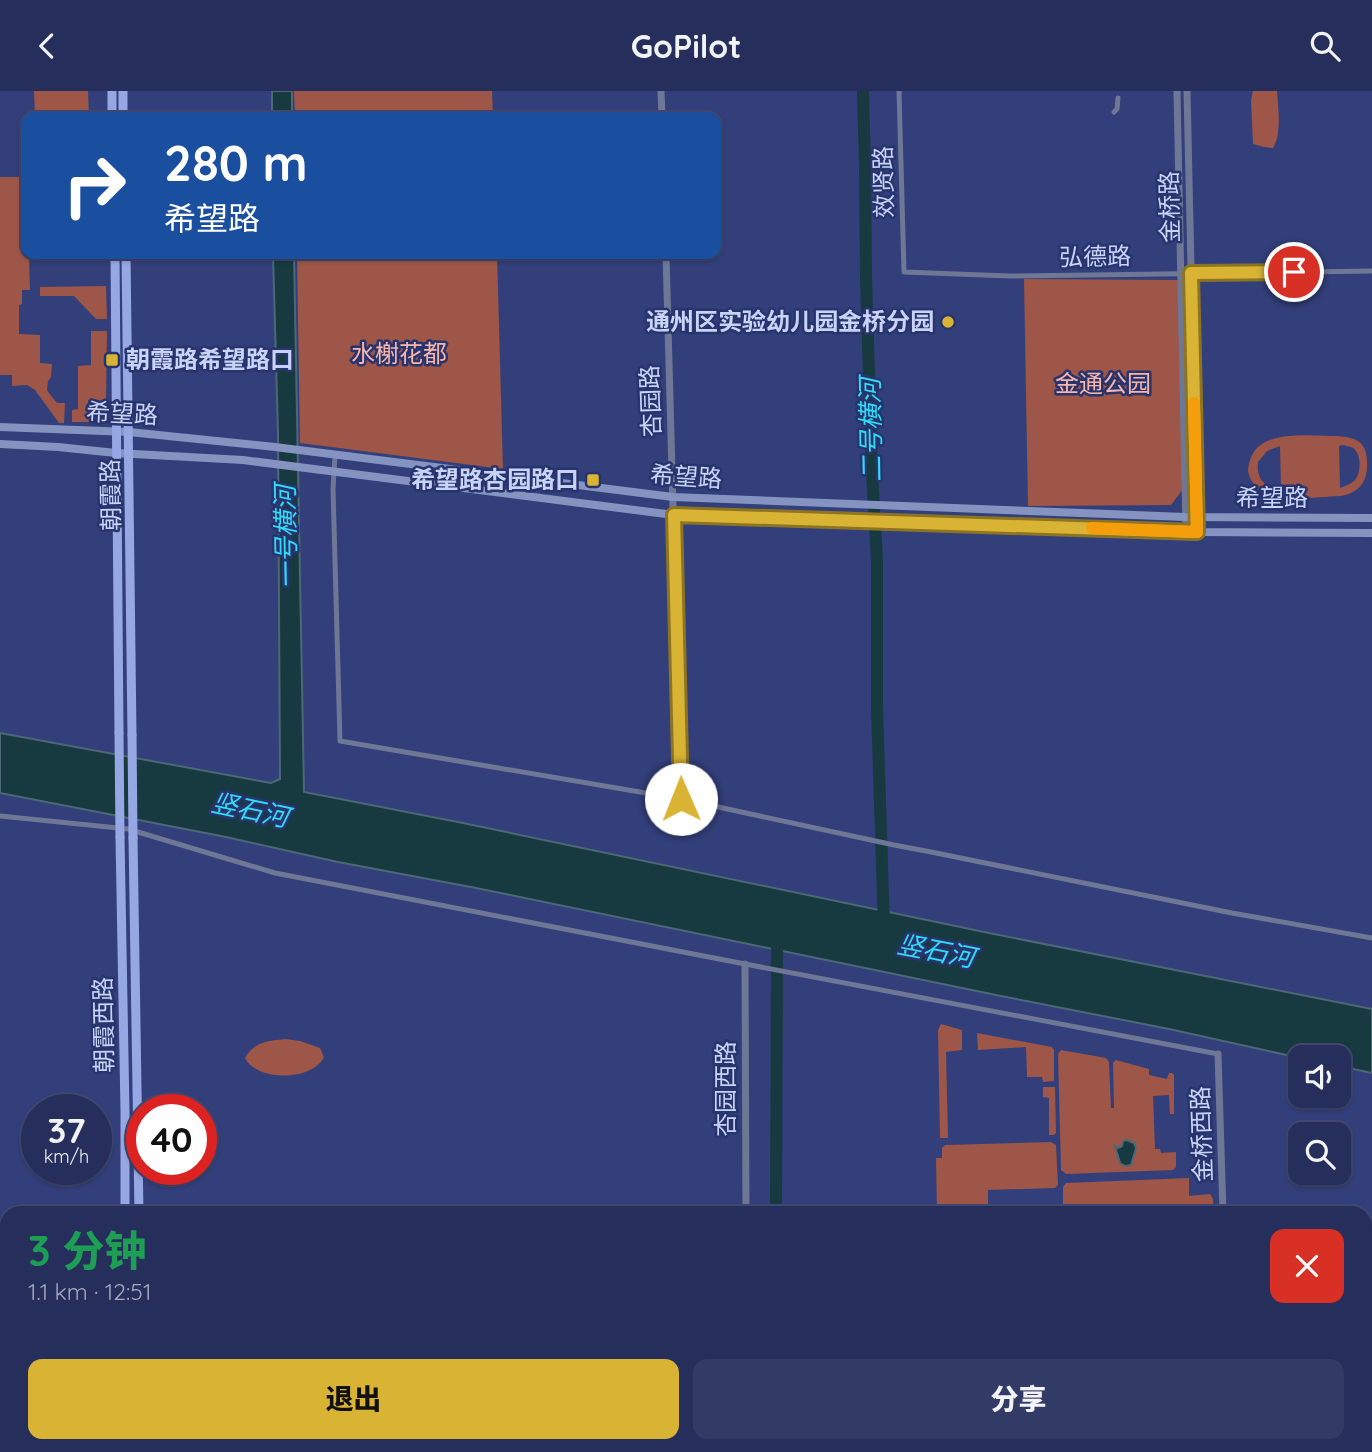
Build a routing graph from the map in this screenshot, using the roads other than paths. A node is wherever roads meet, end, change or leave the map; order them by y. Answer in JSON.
{"nodes":[{"id":1,"x":112,"y":91,"type":"edge"},
{"id":2,"x":123,"y":91,"type":"edge"},
{"id":3,"x":661,"y":91,"type":"edge"},
{"id":4,"x":899,"y":91,"type":"edge"},
{"id":5,"x":1177,"y":91,"type":"edge"},
{"id":6,"x":1187,"y":91,"type":"edge"},
{"id":7,"x":1118,"y":98,"type":"dead end"},
{"id":8,"x":113,"y":112,"type":"edge"},
{"id":9,"x":123,"y":112,"type":"edge"},
{"id":10,"x":662,"y":112,"type":"edge"},
{"id":11,"x":1114,"y":113,"type":"dead end"},
{"id":12,"x":115,"y":259,"type":"edge"},
{"id":13,"x":126,"y":259,"type":"edge"},
{"id":14,"x":666,"y":259,"type":"edge"},
{"id":15,"x":1372,"y":271,"type":"edge"},
{"id":16,"x":904,"y":272,"type":"joint"},
{"id":17,"x":1191,"y":273,"type":"junction"},
{"id":18,"x":0,"y":427,"type":"edge"},
{"id":19,"x":129,"y":432,"type":"junction"},
{"id":20,"x":117,"y":433,"type":"junction"},
{"id":21,"x":0,"y":444,"type":"edge"},
{"id":22,"x":116,"y":453,"type":"junction"},
{"id":23,"x":130,"y":453,"type":"junction"},
{"id":24,"x":335,"y":454,"type":"junction"},
{"id":25,"x":334,"y":473,"type":"junction"},
{"id":26,"x":673,"y":498,"type":"junction"},
{"id":27,"x":674,"y":515,"type":"junction"},
{"id":28,"x":1197,"y":516,"type":"junction"},
{"id":29,"x":1185,"y":517,"type":"junction"},
{"id":30,"x":1372,"y":517,"type":"edge"},
{"id":31,"x":1186,"y":531,"type":"junction"},
{"id":32,"x":1197,"y":532,"type":"junction"},
{"id":33,"x":1372,"y":533,"type":"edge"},
{"id":34,"x":681,"y":799,"type":"junction"},
{"id":35,"x":0,"y":816,"type":"edge"},
{"id":36,"x":120,"y":837,"type":"joint"},
{"id":37,"x":133,"y":838,"type":"joint"},
{"id":38,"x":1372,"y":938,"type":"edge"},
{"id":39,"x":745,"y":964,"type":"junction"},
{"id":40,"x":1219,"y":1054,"type":"joint"},
{"id":41,"x":125,"y":1206,"type":"edge"},
{"id":42,"x":139,"y":1206,"type":"edge"},
{"id":43,"x":746,"y":1206,"type":"edge"},
{"id":44,"x":1223,"y":1206,"type":"edge"}],
"edges":[{"from":1,"to":8,"type":"main road"},
{"from":2,"to":9,"type":"main road"},
{"from":3,"to":10,"type":"street"},
{"from":4,"to":16,"type":"street","name":"效贤路"},
{"from":5,"to":29,"type":"street","name":"金桥路"},
{"from":6,"to":17,"type":"street","name":"金桥路"},
{"from":7,"to":11,"type":"street"},
{"from":12,"to":20,"type":"main road","name":"朝霞路"},
{"from":13,"to":19,"type":"main road","name":"朝霞路"},
{"from":14,"to":26,"type":"street","name":"杏园路"},
{"from":15,"to":17,"type":"street","name":"弘德路"},
{"from":16,"to":17,"type":"street","name":"弘德路"},
{"from":17,"to":28,"type":"street","name":"金桥路"},
{"from":18,"to":20,"type":"main road","name":"希望路"},
{"from":19,"to":20,"type":"main road","name":"希望路"},
{"from":19,"to":23,"type":"main road","name":"朝霞路"},
{"from":19,"to":24,"type":"main road","name":"希望路"},
{"from":20,"to":22,"type":"main road","name":"朝霞路"},
{"from":21,"to":22,"type":"main road","name":"希望路"},
{"from":22,"to":23,"type":"main road","name":"希望路"},
{"from":22,"to":36,"type":"main road","name":"朝霞路","bridge":true},
{"from":23,"to":25,"type":"main road","name":"希望路"},
{"from":23,"to":37,"type":"main road","name":"朝霞路","bridge":true},
{"from":24,"to":25,"type":"street"},
{"from":24,"to":26,"type":"main road","name":"希望路"},
{"from":25,"to":27,"type":"main road","name":"希望路"},
{"from":25,"to":34,"type":"street"},
{"from":26,"to":27,"type":"street","name":"杏园路"},
{"from":26,"to":29,"type":"main road","name":"希望路"},
{"from":27,"to":31,"type":"main road","name":"希望路"},
{"from":27,"to":34,"type":"street","name":"杏园路"},
{"from":28,"to":29,"type":"main road","name":"希望路"},
{"from":28,"to":30,"type":"main road","name":"希望路"},
{"from":28,"to":32,"type":"street","name":"金桥路"},
{"from":29,"to":31,"type":"street","name":"金桥路"},
{"from":31,"to":32,"type":"main road","name":"希望路"},
{"from":32,"to":33,"type":"main road","name":"希望路"},
{"from":34,"to":38,"type":"street"},
{"from":35,"to":39,"type":"street"},
{"from":36,"to":41,"type":"main road","name":"朝霞西路"},
{"from":37,"to":42,"type":"main road","name":"朝霞西路"},
{"from":39,"to":40,"type":"street"},
{"from":39,"to":43,"type":"street","name":"杏园西路"},
{"from":40,"to":44,"type":"street","name":"金桥西路"}]}
